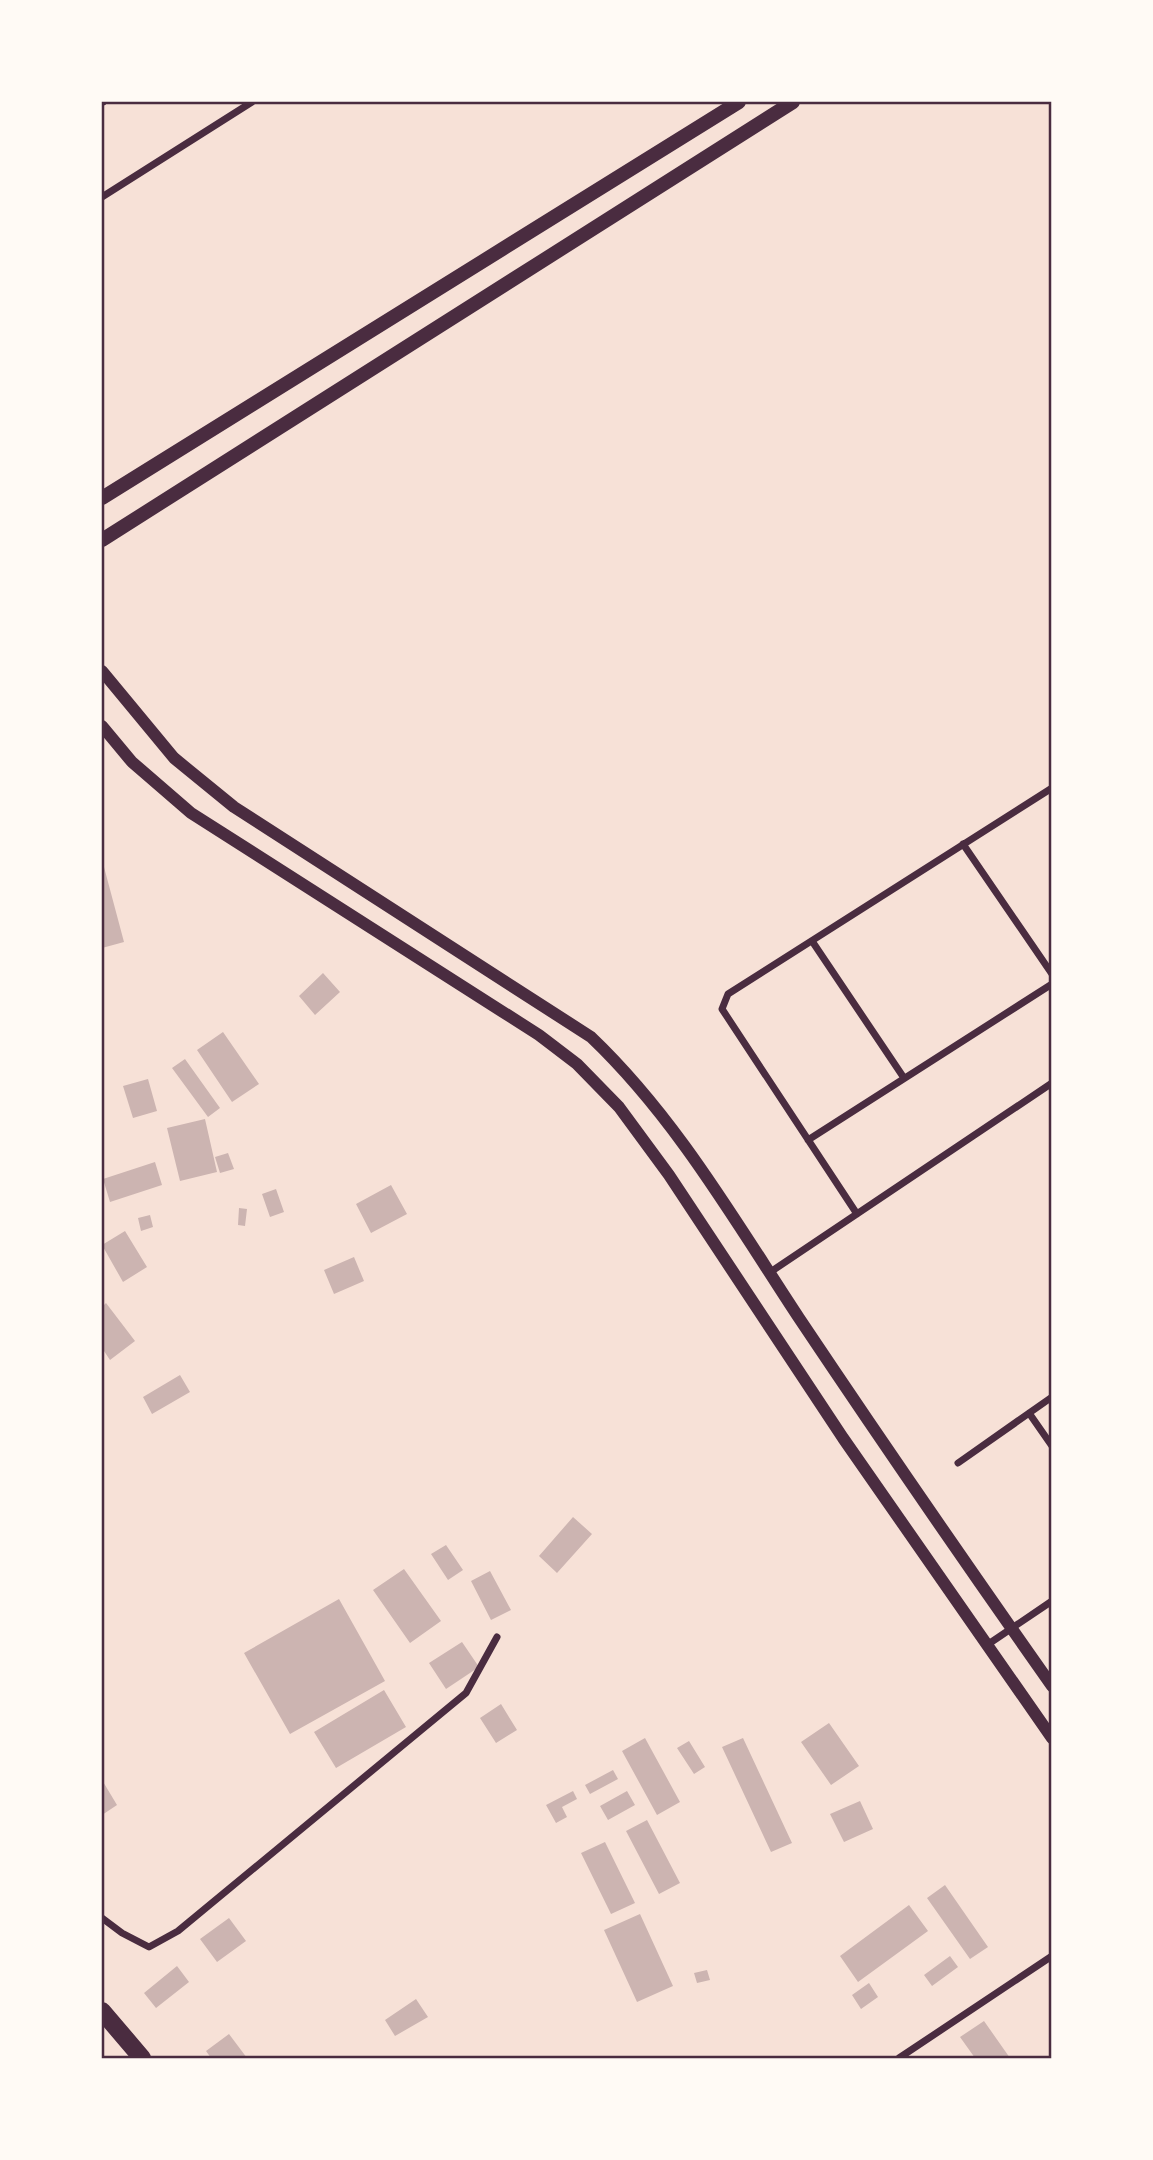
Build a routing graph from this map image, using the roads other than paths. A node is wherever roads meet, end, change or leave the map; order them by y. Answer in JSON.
{"nodes":[{"id":1,"x":252,"y":102,"type":"edge"},
{"id":2,"x":739,"y":102,"type":"edge"},
{"id":3,"x":793,"y":102,"type":"edge"},
{"id":4,"x":102,"y":197,"type":"edge"},
{"id":5,"x":102,"y":498,"type":"edge"},
{"id":6,"x":102,"y":540,"type":"edge"},
{"id":7,"x":102,"y":671,"type":"edge"},
{"id":8,"x":102,"y":726,"type":"edge"},
{"id":9,"x":1052,"y":788,"type":"edge"},
{"id":10,"x":963,"y":844,"type":"junction"},
{"id":11,"x":812,"y":941,"type":"junction"},
{"id":12,"x":1052,"y":974,"type":"edge"},
{"id":13,"x":1052,"y":984,"type":"edge"},
{"id":14,"x":904,"y":1079,"type":"junction"},
{"id":15,"x":1052,"y":1083,"type":"edge"},
{"id":16,"x":808,"y":1140,"type":"junction"},
{"id":17,"x":857,"y":1214,"type":"junction"},
{"id":18,"x":769,"y":1273,"type":"junction"},
{"id":19,"x":1052,"y":1397,"type":"edge"},
{"id":20,"x":1029,"y":1413,"type":"junction"},
{"id":21,"x":1052,"y":1446,"type":"edge"},
{"id":22,"x":958,"y":1463,"type":"dead end"},
{"id":23,"x":1052,"y":1601,"type":"edge"},
{"id":24,"x":1011,"y":1628,"type":"junction"},
{"id":25,"x":497,"y":1637,"type":"dead end"},
{"id":26,"x":987,"y":1645,"type":"junction"},
{"id":27,"x":1052,"y":1686,"type":"edge"},
{"id":28,"x":1052,"y":1738,"type":"edge"},
{"id":29,"x":102,"y":1918,"type":"edge"},
{"id":30,"x":1052,"y":1956,"type":"edge"},
{"id":31,"x":102,"y":2011,"type":"edge"},
{"id":32,"x":142,"y":2059,"type":"edge"},
{"id":33,"x":899,"y":2059,"type":"edge"}],
"edges":[{"from":1,"to":4,"type":"street"},
{"from":2,"to":5,"type":"main road"},
{"from":3,"to":6,"type":"main road"},
{"from":7,"to":18,"type":"street"},
{"from":8,"to":26,"type":"street"},
{"from":9,"to":10,"type":"street"},
{"from":10,"to":11,"type":"street"},
{"from":10,"to":12,"type":"street"},
{"from":11,"to":14,"type":"street"},
{"from":11,"to":16,"type":"street"},
{"from":13,"to":14,"type":"street"},
{"from":14,"to":16,"type":"street"},
{"from":15,"to":17,"type":"street"},
{"from":16,"to":17,"type":"street"},
{"from":17,"to":18,"type":"street"},
{"from":18,"to":24,"type":"street"},
{"from":19,"to":20,"type":"street"},
{"from":20,"to":21,"type":"street"},
{"from":20,"to":22,"type":"street"},
{"from":23,"to":24,"type":"street"},
{"from":24,"to":26,"type":"street"},
{"from":24,"to":27,"type":"street"},
{"from":25,"to":29,"type":"street"},
{"from":26,"to":28,"type":"street"},
{"from":30,"to":33,"type":"street"},
{"from":31,"to":32,"type":"main road"}]}
